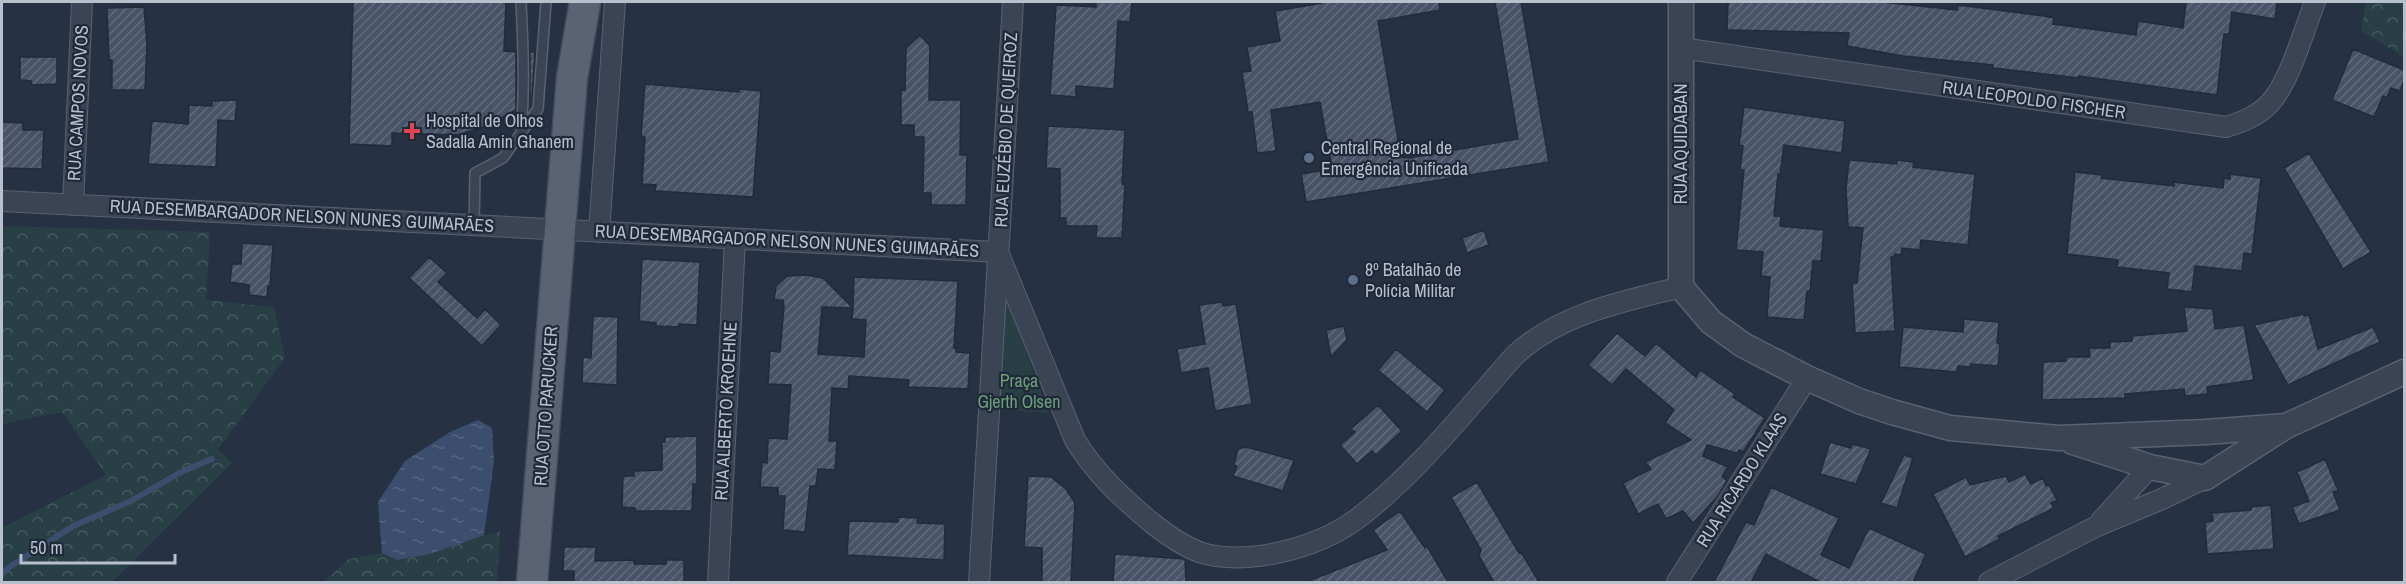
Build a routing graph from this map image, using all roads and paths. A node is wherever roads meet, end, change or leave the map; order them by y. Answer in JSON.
{"nodes":[{"id":1,"x":82,"y":2,"type":"edge"},
{"id":2,"x":521,"y":2,"type":"edge"},
{"id":3,"x":546,"y":2,"type":"edge"},
{"id":4,"x":585,"y":2,"type":"edge"},
{"id":5,"x":615,"y":2,"type":"edge"},
{"id":6,"x":1013,"y":2,"type":"edge"},
{"id":7,"x":1681,"y":2,"type":"edge"},
{"id":8,"x":2315,"y":2,"type":"edge"},
{"id":9,"x":1681,"y":48,"type":"junction"},
{"id":10,"x":521,"y":134,"type":"junction"},
{"id":11,"x":2,"y":201,"type":"edge"},
{"id":12,"x":73,"y":205,"type":"junction"},
{"id":13,"x":474,"y":225,"type":"junction"},
{"id":14,"x":560,"y":230,"type":"junction"},
{"id":15,"x":599,"y":232,"type":"junction"},
{"id":16,"x":735,"y":239,"type":"junction"},
{"id":17,"x":998,"y":252,"type":"junction"},
{"id":18,"x":1681,"y":286,"type":"junction"},
{"id":19,"x":2404,"y":372,"type":"edge"},
{"id":20,"x":1807,"y":378,"type":"junction"},
{"id":21,"x":2286,"y":426,"type":"junction"},
{"id":22,"x":2195,"y":432,"type":"junction"},
{"id":23,"x":2059,"y":438,"type":"junction"},
{"id":24,"x":2150,"y":467,"type":"junction"},
{"id":25,"x":2205,"y":478,"type":"junction"},
{"id":26,"x":2097,"y":526,"type":"junction"},
{"id":27,"x":532,"y":582,"type":"edge"},
{"id":28,"x":718,"y":582,"type":"edge"},
{"id":29,"x":980,"y":582,"type":"edge"},
{"id":30,"x":1677,"y":582,"type":"edge"},
{"id":31,"x":1989,"y":582,"type":"edge"}],
"edges":[{"from":1,"to":12,"type":"street","name":"RUA CAMPOS NOVOS"},
{"from":2,"to":10,"type":"lane"},
{"from":3,"to":10,"type":"lane"},
{"from":4,"to":14,"type":"main road","name":"RUA OTTO PARUCKER"},
{"from":5,"to":15,"type":"street"},
{"from":6,"to":17,"type":"street","name":"RUA EUZÉBIO DE QUEIROZ"},
{"from":7,"to":9,"type":"street","name":"RUA AQUIDABAN"},
{"from":8,"to":9,"type":"street","name":"RUA LEOPOLDO FISCHER"},
{"from":9,"to":18,"type":"street","name":"RUA AQUIDABAN"},
{"from":10,"to":13,"type":"lane"},
{"from":11,"to":12,"type":"street","name":"RUA DESEMBARGADOR NELSON NUNES GUIMARÃES"},
{"from":12,"to":13,"type":"street","name":"RUA DESEMBARGADOR NELSON NUNES GUIMARÃES"},
{"from":13,"to":14,"type":"street","name":"RUA DESEMBARGADOR NELSON NUNES GUIMARÃES"},
{"from":14,"to":15,"type":"street","name":"RUA DESEMBARGADOR NELSON NUNES GUIMARÃES"},
{"from":14,"to":27,"type":"main road","name":"RUA OTTO PARUCKER"},
{"from":15,"to":16,"type":"street","name":"RUA DESEMBARGADOR NELSON NUNES GUIMARÃES"},
{"from":16,"to":17,"type":"street","name":"RUA DESEMBARGADOR NELSON NUNES GUIMARÃES"},
{"from":16,"to":28,"type":"street","name":"RUA ALBERTO KROEHNE"},
{"from":17,"to":18,"type":"street","name":"RUA DESEMBARGADOR NELSON NUNES GUIMARÃES"},
{"from":17,"to":29,"type":"street","name":"RUA EUZÉBIO DE QUEIROZ"},
{"from":18,"to":20,"type":"street"},
{"from":19,"to":21,"type":"street"},
{"from":20,"to":23,"type":"street"},
{"from":20,"to":30,"type":"street","name":"RUA RICARDO KLAAS"},
{"from":21,"to":22,"type":"street"},
{"from":21,"to":25,"type":"street"},
{"from":22,"to":23,"type":"street"},
{"from":22,"to":24,"type":"street"},
{"from":22,"to":25,"type":"street"},
{"from":23,"to":24,"type":"street"},
{"from":24,"to":25,"type":"street"},
{"from":24,"to":26,"type":"street"},
{"from":25,"to":26,"type":"street"},
{"from":26,"to":31,"type":"street"}]}
